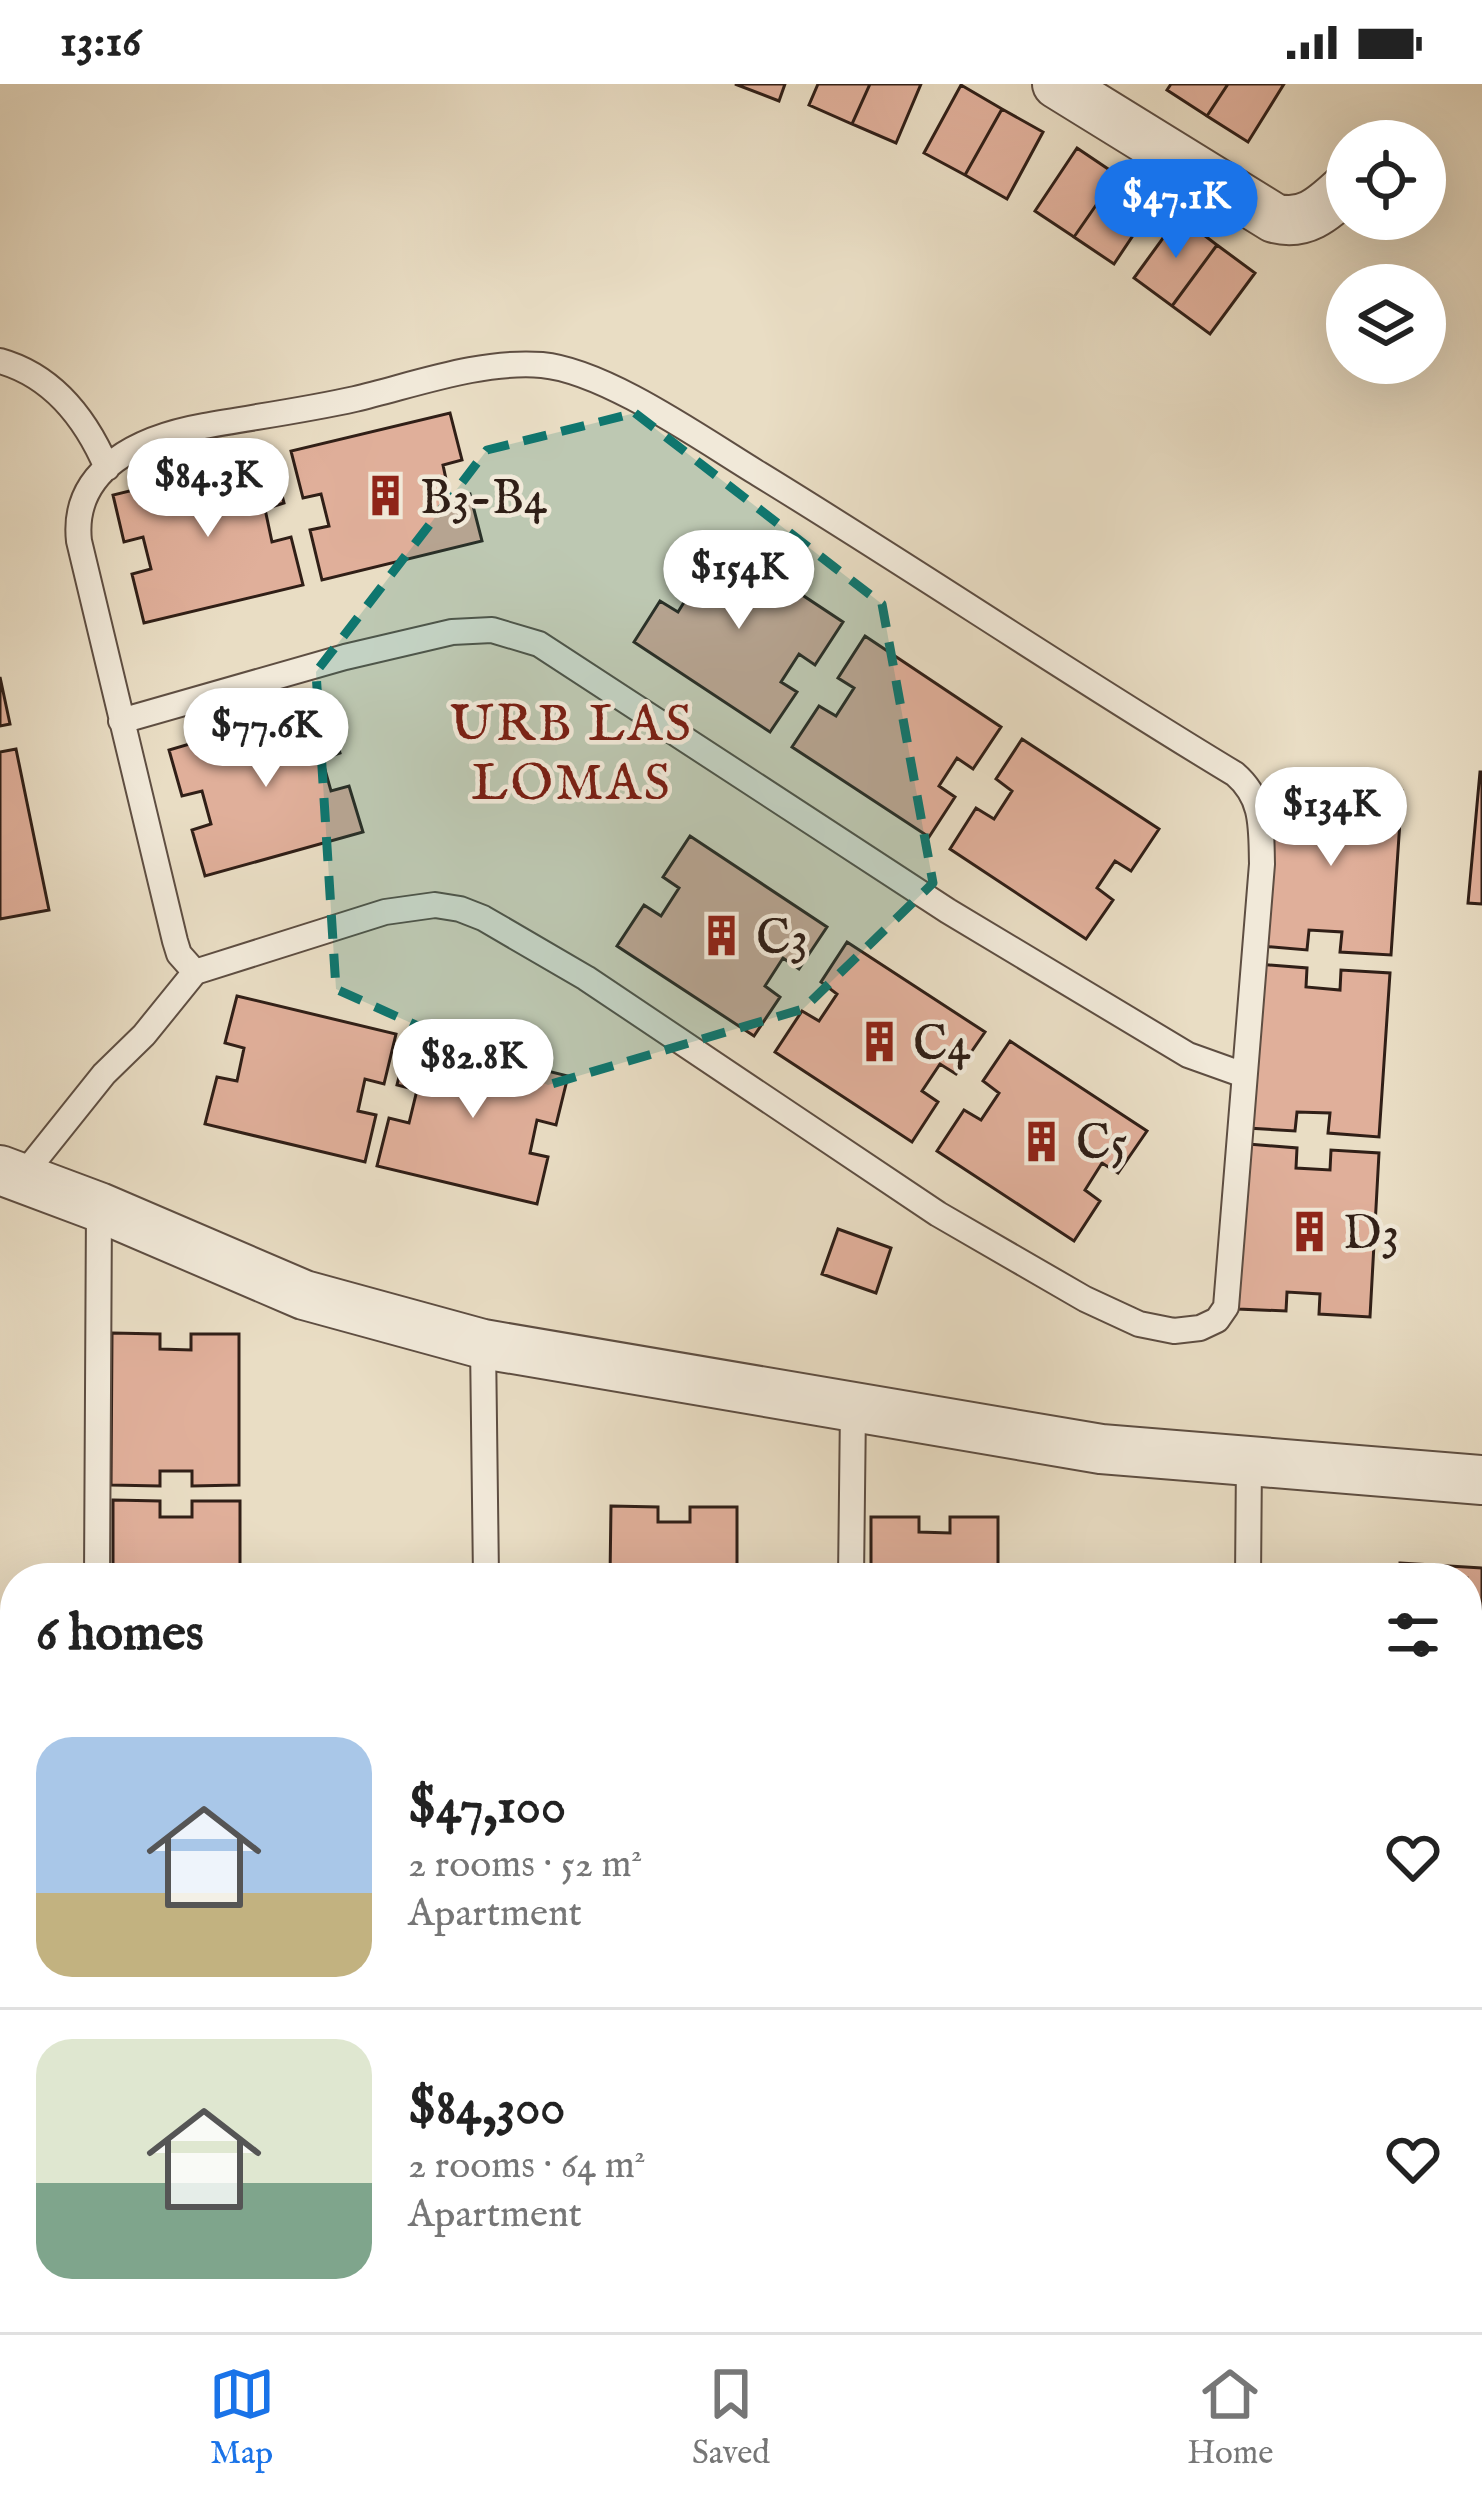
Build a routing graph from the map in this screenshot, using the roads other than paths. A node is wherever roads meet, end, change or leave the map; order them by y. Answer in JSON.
{"nodes":[{"id":1,"x":1057,"y":84,"type":"edge"},
{"id":2,"x":1326,"y":204,"type":"edge"},
{"id":3,"x":0,"y":362,"type":"edge"},
{"id":4,"x":106,"y":468,"type":"junction"},
{"id":5,"x":121,"y":722,"type":"junction"},
{"id":6,"x":195,"y":972,"type":"junction"},
{"id":7,"x":1244,"y":1075,"type":"junction"},
{"id":8,"x":10,"y":1175,"type":"edge"},
{"id":9,"x":99,"y":1207,"type":"junction"},
{"id":10,"x":483,"y":1344,"type":"junction"},
{"id":11,"x":853,"y":1408,"type":"junction"},
{"id":12,"x":1249,"y":1461,"type":"junction"},
{"id":13,"x":1482,"y":1480,"type":"edge"},
{"id":14,"x":97,"y":1563,"type":"edge"},
{"id":15,"x":486,"y":1563,"type":"edge"},
{"id":16,"x":851,"y":1563,"type":"edge"},
{"id":17,"x":1248,"y":1563,"type":"edge"}],
"edges":[{"from":1,"to":2,"type":"street"},
{"from":3,"to":4,"type":"lane"},
{"from":4,"to":5,"type":"lane"},
{"from":4,"to":7,"type":"lane"},
{"from":5,"to":6,"type":"lane"},
{"from":5,"to":7,"type":"lane"},
{"from":6,"to":7,"type":"lane"},
{"from":6,"to":8,"type":"lane"},
{"from":8,"to":9,"type":"street"},
{"from":9,"to":10,"type":"street"},
{"from":9,"to":14,"type":"lane"},
{"from":10,"to":11,"type":"street"},
{"from":10,"to":15,"type":"lane"},
{"from":11,"to":12,"type":"street"},
{"from":11,"to":16,"type":"lane"},
{"from":12,"to":13,"type":"street"},
{"from":12,"to":17,"type":"lane"}]}
